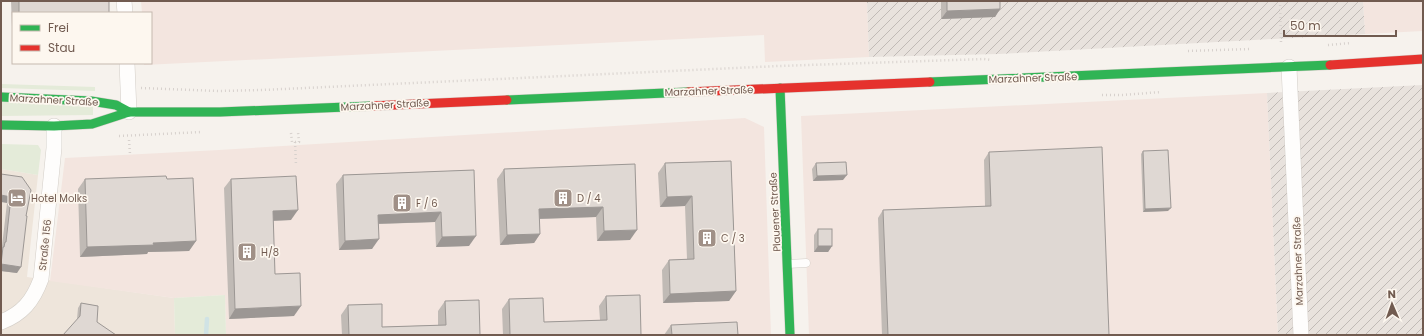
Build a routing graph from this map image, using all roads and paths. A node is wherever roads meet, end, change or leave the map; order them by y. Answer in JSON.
{"nodes":[{"id":1,"x":124,"y":1,"type":"edge"},
{"id":2,"x":1280,"y":1,"type":"edge"},
{"id":3,"x":125,"y":12,"type":"edge"},
{"id":4,"x":1281,"y":42,"type":"dead end"},
{"id":5,"x":1253,"y":49,"type":"dead end"},
{"id":6,"x":1184,"y":52,"type":"dead end"},
{"id":7,"x":1423,"y":59,"type":"edge"},
{"id":8,"x":997,"y":61,"type":"dead end"},
{"id":9,"x":127,"y":64,"type":"edge"},
{"id":10,"x":1290,"y":67,"type":"junction"},
{"id":11,"x":128,"y":87,"type":"junction"},
{"id":12,"x":780,"y":88,"type":"junction"},
{"id":13,"x":1,"y":97,"type":"edge"},
{"id":14,"x":129,"y":112,"type":"junction"},
{"id":15,"x":1,"y":125,"type":"edge"},
{"id":16,"x":54,"y":126,"type":"junction"},
{"id":17,"x":298,"y":132,"type":"dead end"},
{"id":18,"x":291,"y":133,"type":"dead end"},
{"id":19,"x":129,"y":140,"type":"dead end"},
{"id":20,"x":295,"y":142,"type":"junction"},
{"id":21,"x":130,"y":154,"type":"dead end"},
{"id":22,"x":296,"y":165,"type":"dead end"},
{"id":23,"x":806,"y":263,"type":"dead end"},
{"id":24,"x":788,"y":264,"type":"junction"},
{"id":25,"x":1,"y":322,"type":"edge"},
{"id":26,"x":790,"y":335,"type":"edge"},
{"id":27,"x":1301,"y":335,"type":"edge"}],
"edges":[{"from":1,"to":3,"type":"street"},
{"from":2,"to":4,"type":"path"},
{"from":5,"to":6,"type":"path"},
{"from":7,"to":10,"type":"street","name":"Marzahner Straße"},
{"from":8,"to":11,"type":"path"},
{"from":9,"to":11,"type":"street"},
{"from":10,"to":12,"type":"street","name":"Marzahner Straße"},
{"from":10,"to":27,"type":"street","name":"Marzahner Straße"},
{"from":11,"to":14,"type":"street"},
{"from":12,"to":14,"type":"street","name":"Marzahner Straße"},
{"from":12,"to":24,"type":"street","name":"Plauener Straße"},
{"from":13,"to":14,"type":"street","name":"Marzahner Straße"},
{"from":14,"to":16,"type":"street","name":"Marzahner Straße"},
{"from":15,"to":16,"type":"street","name":"Marzahner Straße"},
{"from":16,"to":25,"type":"street","name":"Straße 156"},
{"from":17,"to":20,"type":"path"},
{"from":18,"to":20,"type":"path"},
{"from":19,"to":21,"type":"path"},
{"from":20,"to":22,"type":"path"},
{"from":23,"to":24,"type":"lane"},
{"from":24,"to":26,"type":"street","name":"Plauener Straße"}]}
